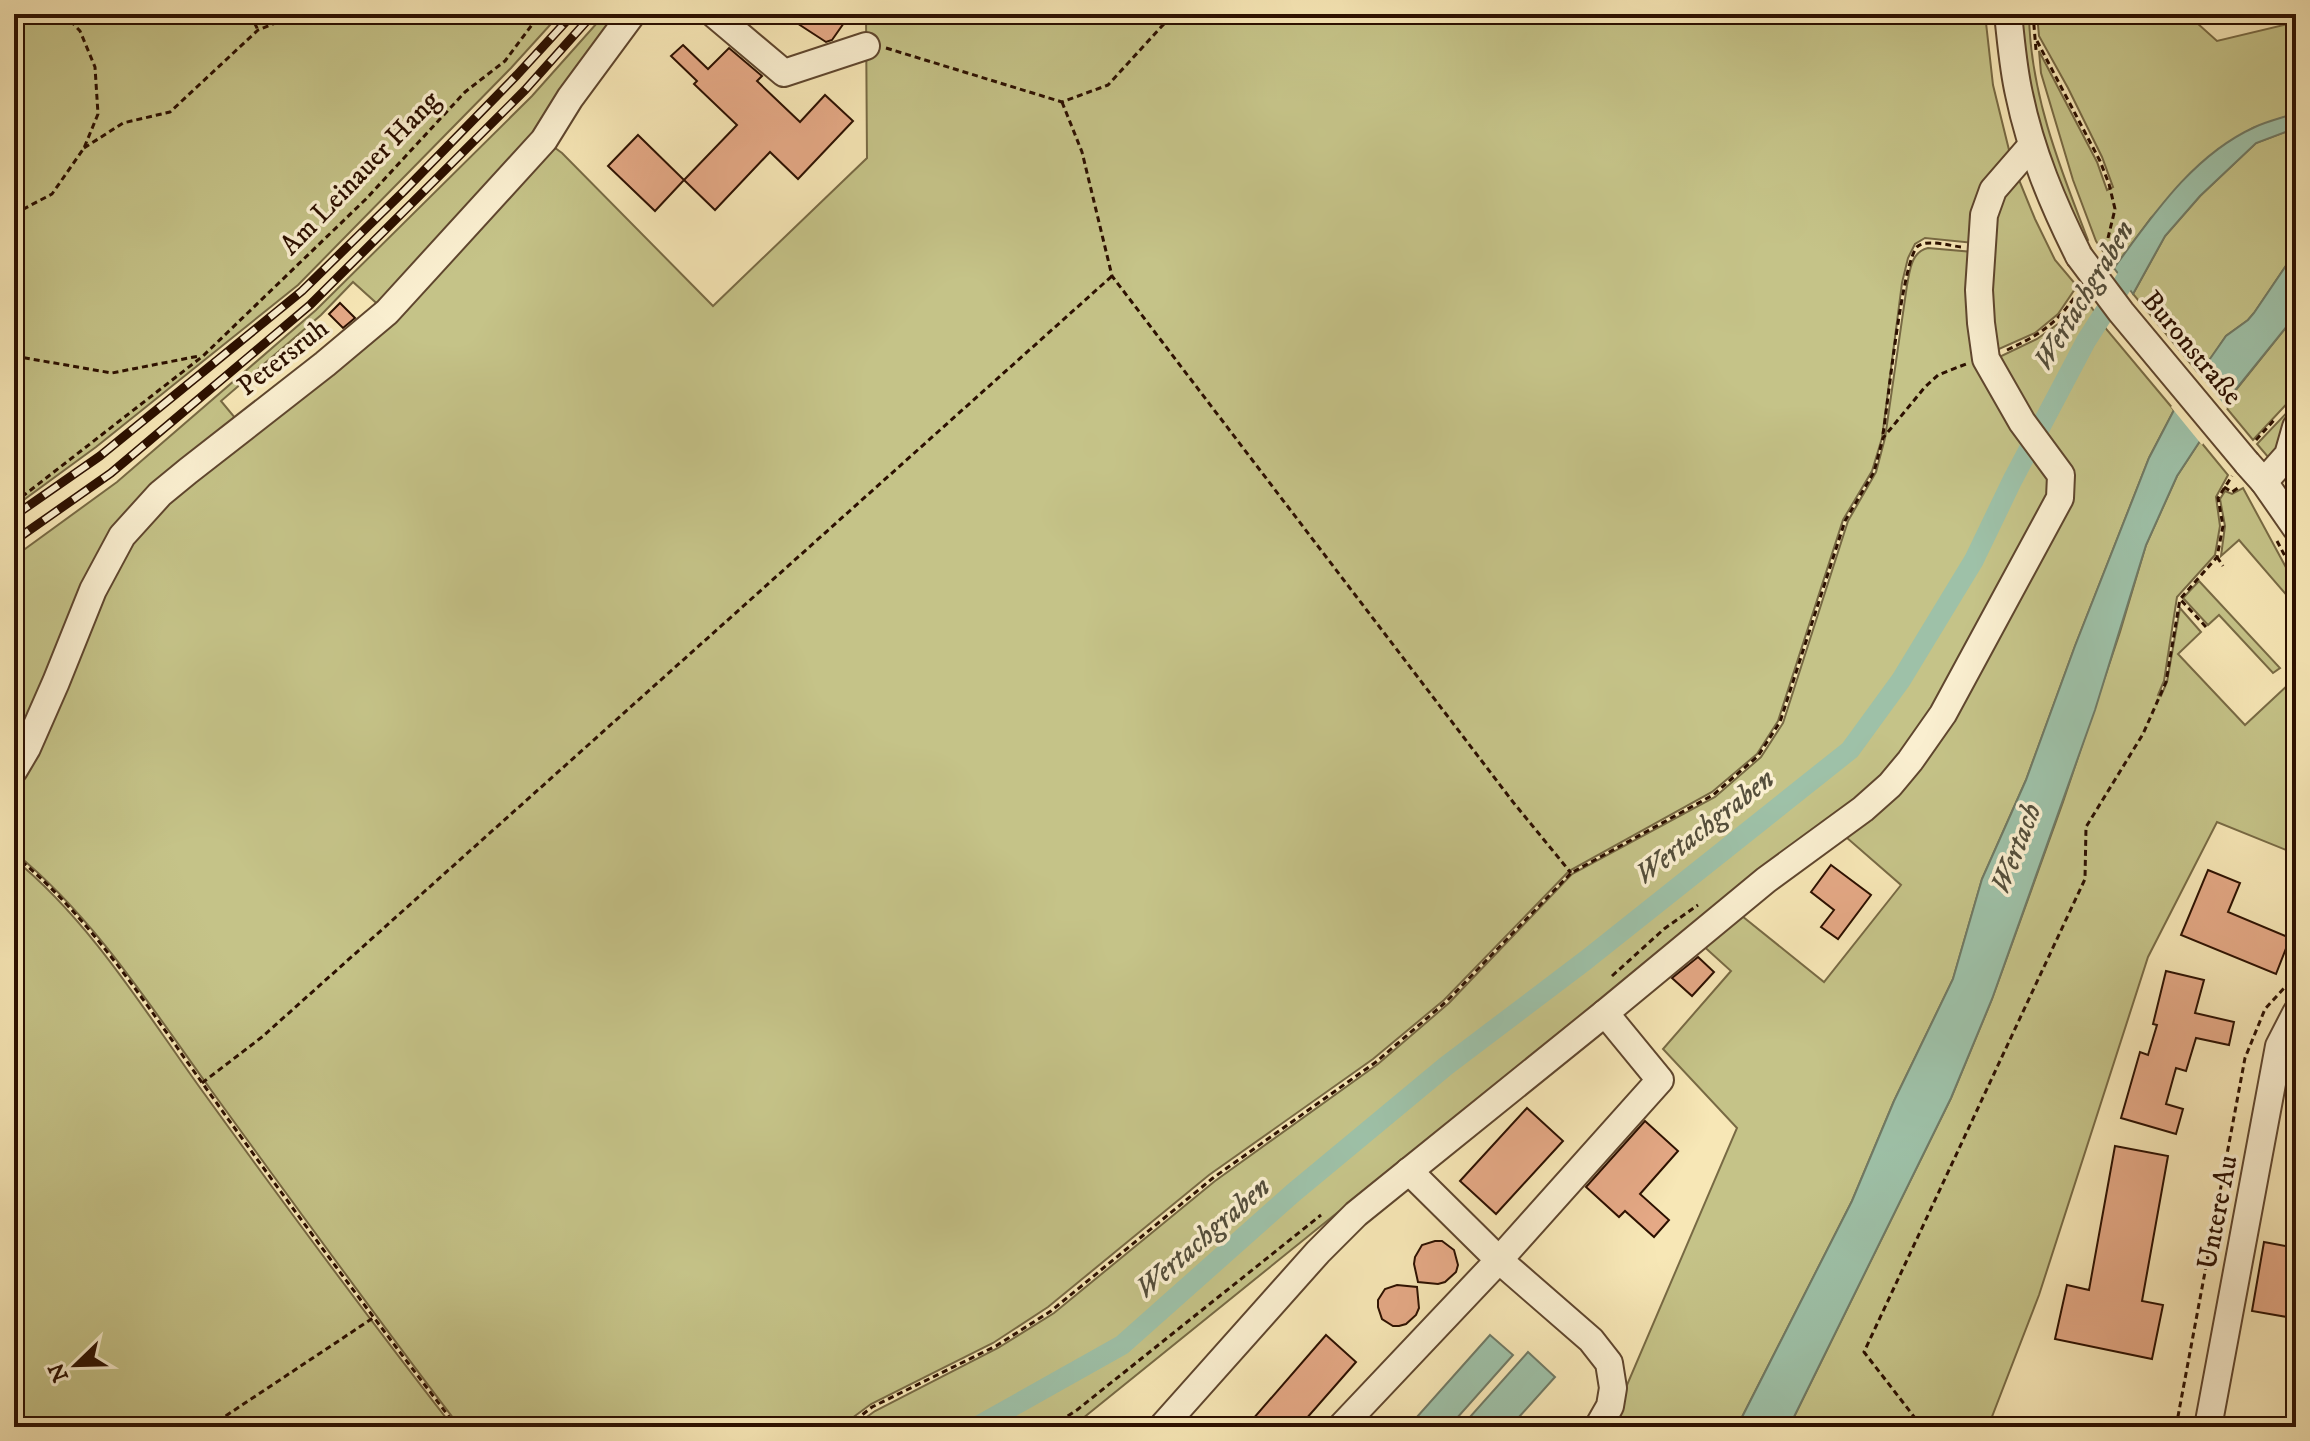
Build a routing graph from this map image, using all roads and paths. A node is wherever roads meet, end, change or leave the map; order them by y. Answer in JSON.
{"nodes":[{"id":1,"x":64,"y":14,"type":"edge"},
{"id":2,"x":250,"y":14,"type":"edge"},
{"id":3,"x":298,"y":14,"type":"edge"},
{"id":4,"x":540,"y":14,"type":"edge"},
{"id":5,"x":632,"y":14,"type":"edge"},
{"id":6,"x":714,"y":14,"type":"edge"},
{"id":7,"x":1173,"y":14,"type":"edge"},
{"id":8,"x":2008,"y":14,"type":"edge"},
{"id":9,"x":2033,"y":14,"type":"edge"},
{"id":10,"x":258,"y":30,"type":"junction"},
{"id":11,"x":2035,"y":39,"type":"junction"},
{"id":12,"x":866,"y":46,"type":"joint"},
{"id":13,"x":2037,"y":61,"type":"dead end"},
{"id":14,"x":1062,"y":102,"type":"junction"},
{"id":15,"x":2032,"y":145,"type":"junction"},
{"id":16,"x":84,"y":148,"type":"junction"},
{"id":17,"x":14,"y":214,"type":"edge"},
{"id":18,"x":2108,"y":238,"type":"dead end"},
{"id":19,"x":1981,"y":249,"type":"junction"},
{"id":20,"x":1112,"y":276,"type":"junction"},
{"id":21,"x":2074,"y":298,"type":"dead end"},
{"id":22,"x":14,"y":356,"type":"edge"},
{"id":23,"x":203,"y":356,"type":"junction"},
{"id":24,"x":1986,"y":359,"type":"junction"},
{"id":25,"x":2296,"y":427,"type":"edge"},
{"id":26,"x":1883,"y":438,"type":"junction"},
{"id":27,"x":2250,"y":478,"type":"junction"},
{"id":28,"x":14,"y":503,"type":"edge"},
{"id":29,"x":2296,"y":528,"type":"edge"},
{"id":30,"x":2217,"y":557,"type":"junction"},
{"id":31,"x":2223,"y":566,"type":"dead end"},
{"id":32,"x":2180,"y":599,"type":"junction"},
{"id":33,"x":2206,"y":627,"type":"dead end"},
{"id":34,"x":14,"y":770,"type":"edge"},
{"id":35,"x":14,"y":855,"type":"edge"},
{"id":36,"x":1571,"y":873,"type":"junction"},
{"id":37,"x":2296,"y":975,"type":"edge"},
{"id":38,"x":1605,"y":1013,"type":"junction"},
{"id":39,"x":2296,"y":1013,"type":"edge"},
{"id":40,"x":202,"y":1083,"type":"junction"},
{"id":41,"x":1409,"y":1171,"type":"junction"},
{"id":42,"x":1499,"y":1260,"type":"junction"},
{"id":43,"x":373,"y":1318,"type":"junction"},
{"id":44,"x":1355,"y":1422,"type":"edge"},
{"id":45,"x":209,"y":1427,"type":"edge"},
{"id":46,"x":457,"y":1427,"type":"edge"},
{"id":47,"x":847,"y":1427,"type":"edge"},
{"id":48,"x":1162,"y":1427,"type":"edge"},
{"id":49,"x":1598,"y":1427,"type":"edge"},
{"id":50,"x":1922,"y":1427,"type":"edge"},
{"id":51,"x":2176,"y":1427,"type":"edge"},
{"id":52,"x":2208,"y":1427,"type":"edge"}],
"edges":[{"from":1,"to":16,"type":"path"},
{"from":2,"to":10,"type":"path"},
{"from":3,"to":10,"type":"path"},
{"from":4,"to":23,"type":"path","name":"Am Leinauer Hang"},
{"from":5,"to":34,"type":"street","name":"Petersruh"},
{"from":6,"to":12,"type":"street"},
{"from":7,"to":14,"type":"path"},
{"from":8,"to":15,"type":"street","name":"Buronstraße"},
{"from":9,"to":11,"type":"path"},
{"from":10,"to":16,"type":"path"},
{"from":11,"to":13,"type":"path"},
{"from":11,"to":18,"type":"path"},
{"from":12,"to":14,"type":"path"},
{"from":14,"to":20,"type":"path"},
{"from":15,"to":19,"type":"street"},
{"from":15,"to":27,"type":"street","name":"Buronstraße","bridge":true},
{"from":16,"to":17,"type":"path"},
{"from":19,"to":24,"type":"street"},
{"from":19,"to":26,"type":"path"},
{"from":20,"to":36,"type":"path"},
{"from":20,"to":40,"type":"path"},
{"from":21,"to":24,"type":"path"},
{"from":22,"to":23,"type":"path"},
{"from":23,"to":28,"type":"path","name":"Am Leinauer Hang"},
{"from":24,"to":26,"type":"path"},
{"from":24,"to":38,"type":"street"},
{"from":25,"to":27,"type":"street"},
{"from":26,"to":36,"type":"path"},
{"from":27,"to":29,"type":"street","name":"Buronstraße"},
{"from":27,"to":30,"type":"path"},
{"from":30,"to":31,"type":"path"},
{"from":30,"to":32,"type":"path"},
{"from":32,"to":33,"type":"path"},
{"from":32,"to":50,"type":"path"},
{"from":35,"to":40,"type":"path"},
{"from":36,"to":47,"type":"path"},
{"from":37,"to":51,"type":"path"},
{"from":38,"to":41,"type":"street"},
{"from":38,"to":42,"type":"street"},
{"from":39,"to":52,"type":"street","name":"Untere Au"},
{"from":40,"to":43,"type":"path"},
{"from":41,"to":42,"type":"street"},
{"from":41,"to":48,"type":"street"},
{"from":42,"to":44,"type":"street"},
{"from":42,"to":49,"type":"street"},
{"from":43,"to":45,"type":"path"},
{"from":43,"to":46,"type":"path"}]}
